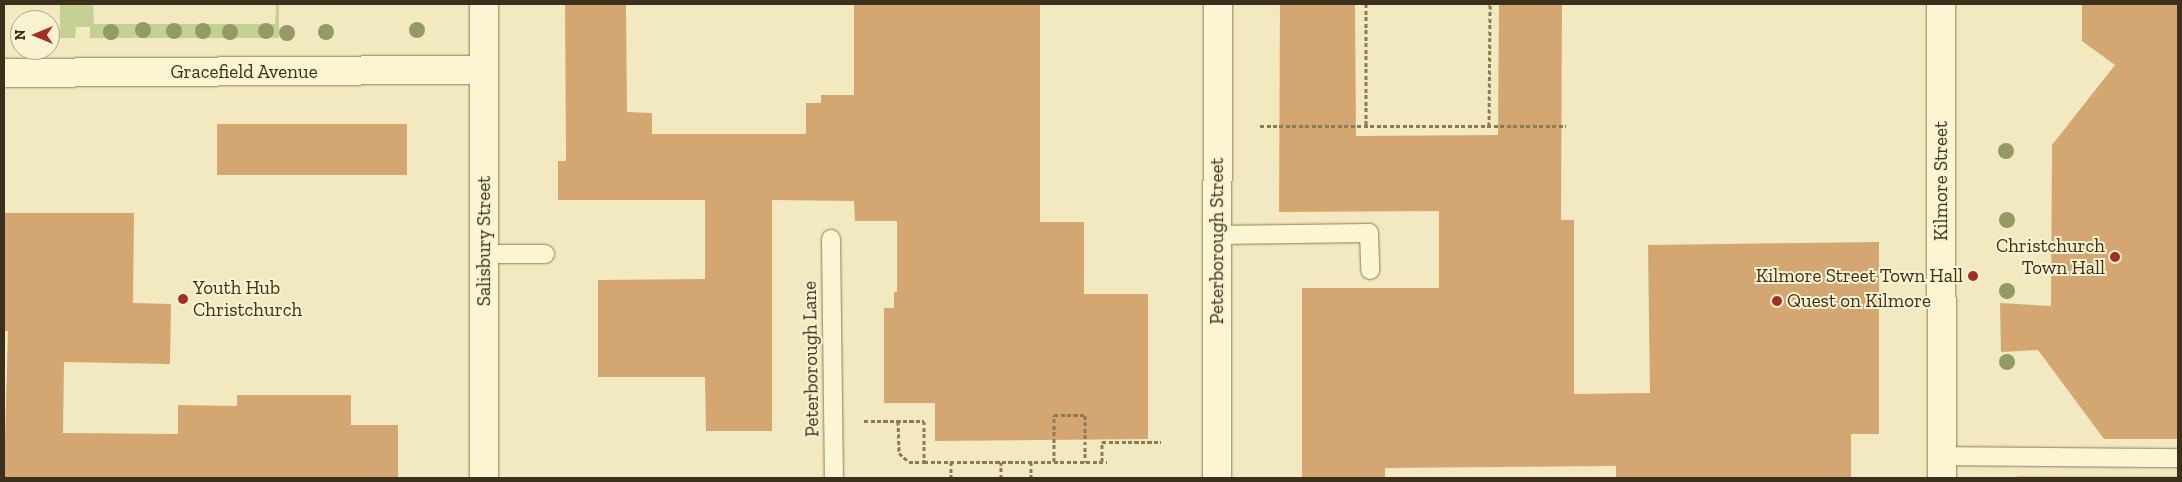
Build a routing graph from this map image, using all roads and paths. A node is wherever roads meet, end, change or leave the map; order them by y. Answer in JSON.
{"nodes":[{"id":1,"x":484,"y":4,"type":"edge"},
{"id":2,"x":1218,"y":4,"type":"edge"},
{"id":3,"x":1366,"y":4,"type":"edge"},
{"id":4,"x":1490,"y":4,"type":"edge"},
{"id":5,"x":1941,"y":4,"type":"edge"},
{"id":6,"x":484,"y":70,"type":"junction"},
{"id":7,"x":4,"y":73,"type":"edge"},
{"id":8,"x":1260,"y":126,"type":"dead end"},
{"id":9,"x":1366,"y":126,"type":"junction"},
{"id":10,"x":1489,"y":126,"type":"junction"},
{"id":11,"x":1566,"y":126,"type":"dead end"},
{"id":12,"x":1217,"y":235,"type":"junction"},
{"id":13,"x":831,"y":239,"type":"dead end"},
{"id":14,"x":484,"y":254,"type":"junction"},
{"id":15,"x":545,"y":254,"type":"dead end"},
{"id":16,"x":1370,"y":270,"type":"dead end"},
{"id":17,"x":833,"y":421,"type":"junction"},
{"id":18,"x":898,"y":421,"type":"junction"},
{"id":19,"x":1161,"y":442,"type":"dead end"},
{"id":20,"x":2178,"y":458,"type":"edge"},
{"id":21,"x":924,"y":462,"type":"junction"},
{"id":22,"x":951,"y":462,"type":"junction"},
{"id":23,"x":1001,"y":462,"type":"junction"},
{"id":24,"x":1031,"y":462,"type":"junction"},
{"id":25,"x":1054,"y":462,"type":"junction"},
{"id":26,"x":1085,"y":462,"type":"junction"},
{"id":27,"x":1942,"y":467,"type":"edge"},
{"id":28,"x":484,"y":478,"type":"edge"},
{"id":29,"x":834,"y":478,"type":"edge"},
{"id":30,"x":951,"y":478,"type":"edge"},
{"id":31,"x":1001,"y":478,"type":"edge"},
{"id":32,"x":1031,"y":478,"type":"edge"},
{"id":33,"x":1217,"y":478,"type":"edge"}],
"edges":[{"from":1,"to":6,"type":"street","name":"Salisbury Street"},
{"from":2,"to":12,"type":"street","name":"Peterborough Street"},
{"from":3,"to":9,"type":"path"},
{"from":4,"to":10,"type":"path"},
{"from":5,"to":27,"type":"street","name":"Kilmore Street"},
{"from":6,"to":7,"type":"street","name":"Gracefield Avenue"},
{"from":6,"to":14,"type":"street","name":"Salisbury Street"},
{"from":8,"to":9,"type":"path"},
{"from":9,"to":10,"type":"path"},
{"from":10,"to":11,"type":"path"},
{"from":12,"to":16,"type":"lane"},
{"from":12,"to":33,"type":"street","name":"Peterborough Street"},
{"from":13,"to":17,"type":"lane","name":"Peterborough Lane"},
{"from":14,"to":15,"type":"lane"},
{"from":14,"to":28,"type":"street","name":"Salisbury Street"},
{"from":17,"to":18,"type":"path"},
{"from":17,"to":29,"type":"lane","name":"Peterborough Lane"},
{"from":18,"to":21,"type":"path"},
{"from":18,"to":21,"type":"path"},
{"from":19,"to":26,"type":"path"},
{"from":20,"to":27,"type":"lane"},
{"from":21,"to":22,"type":"path"},
{"from":22,"to":23,"type":"path"},
{"from":22,"to":30,"type":"path"},
{"from":23,"to":24,"type":"path"},
{"from":23,"to":31,"type":"path"},
{"from":24,"to":25,"type":"path"},
{"from":24,"to":32,"type":"path"},
{"from":25,"to":26,"type":"path"},
{"from":25,"to":26,"type":"path"}]}
